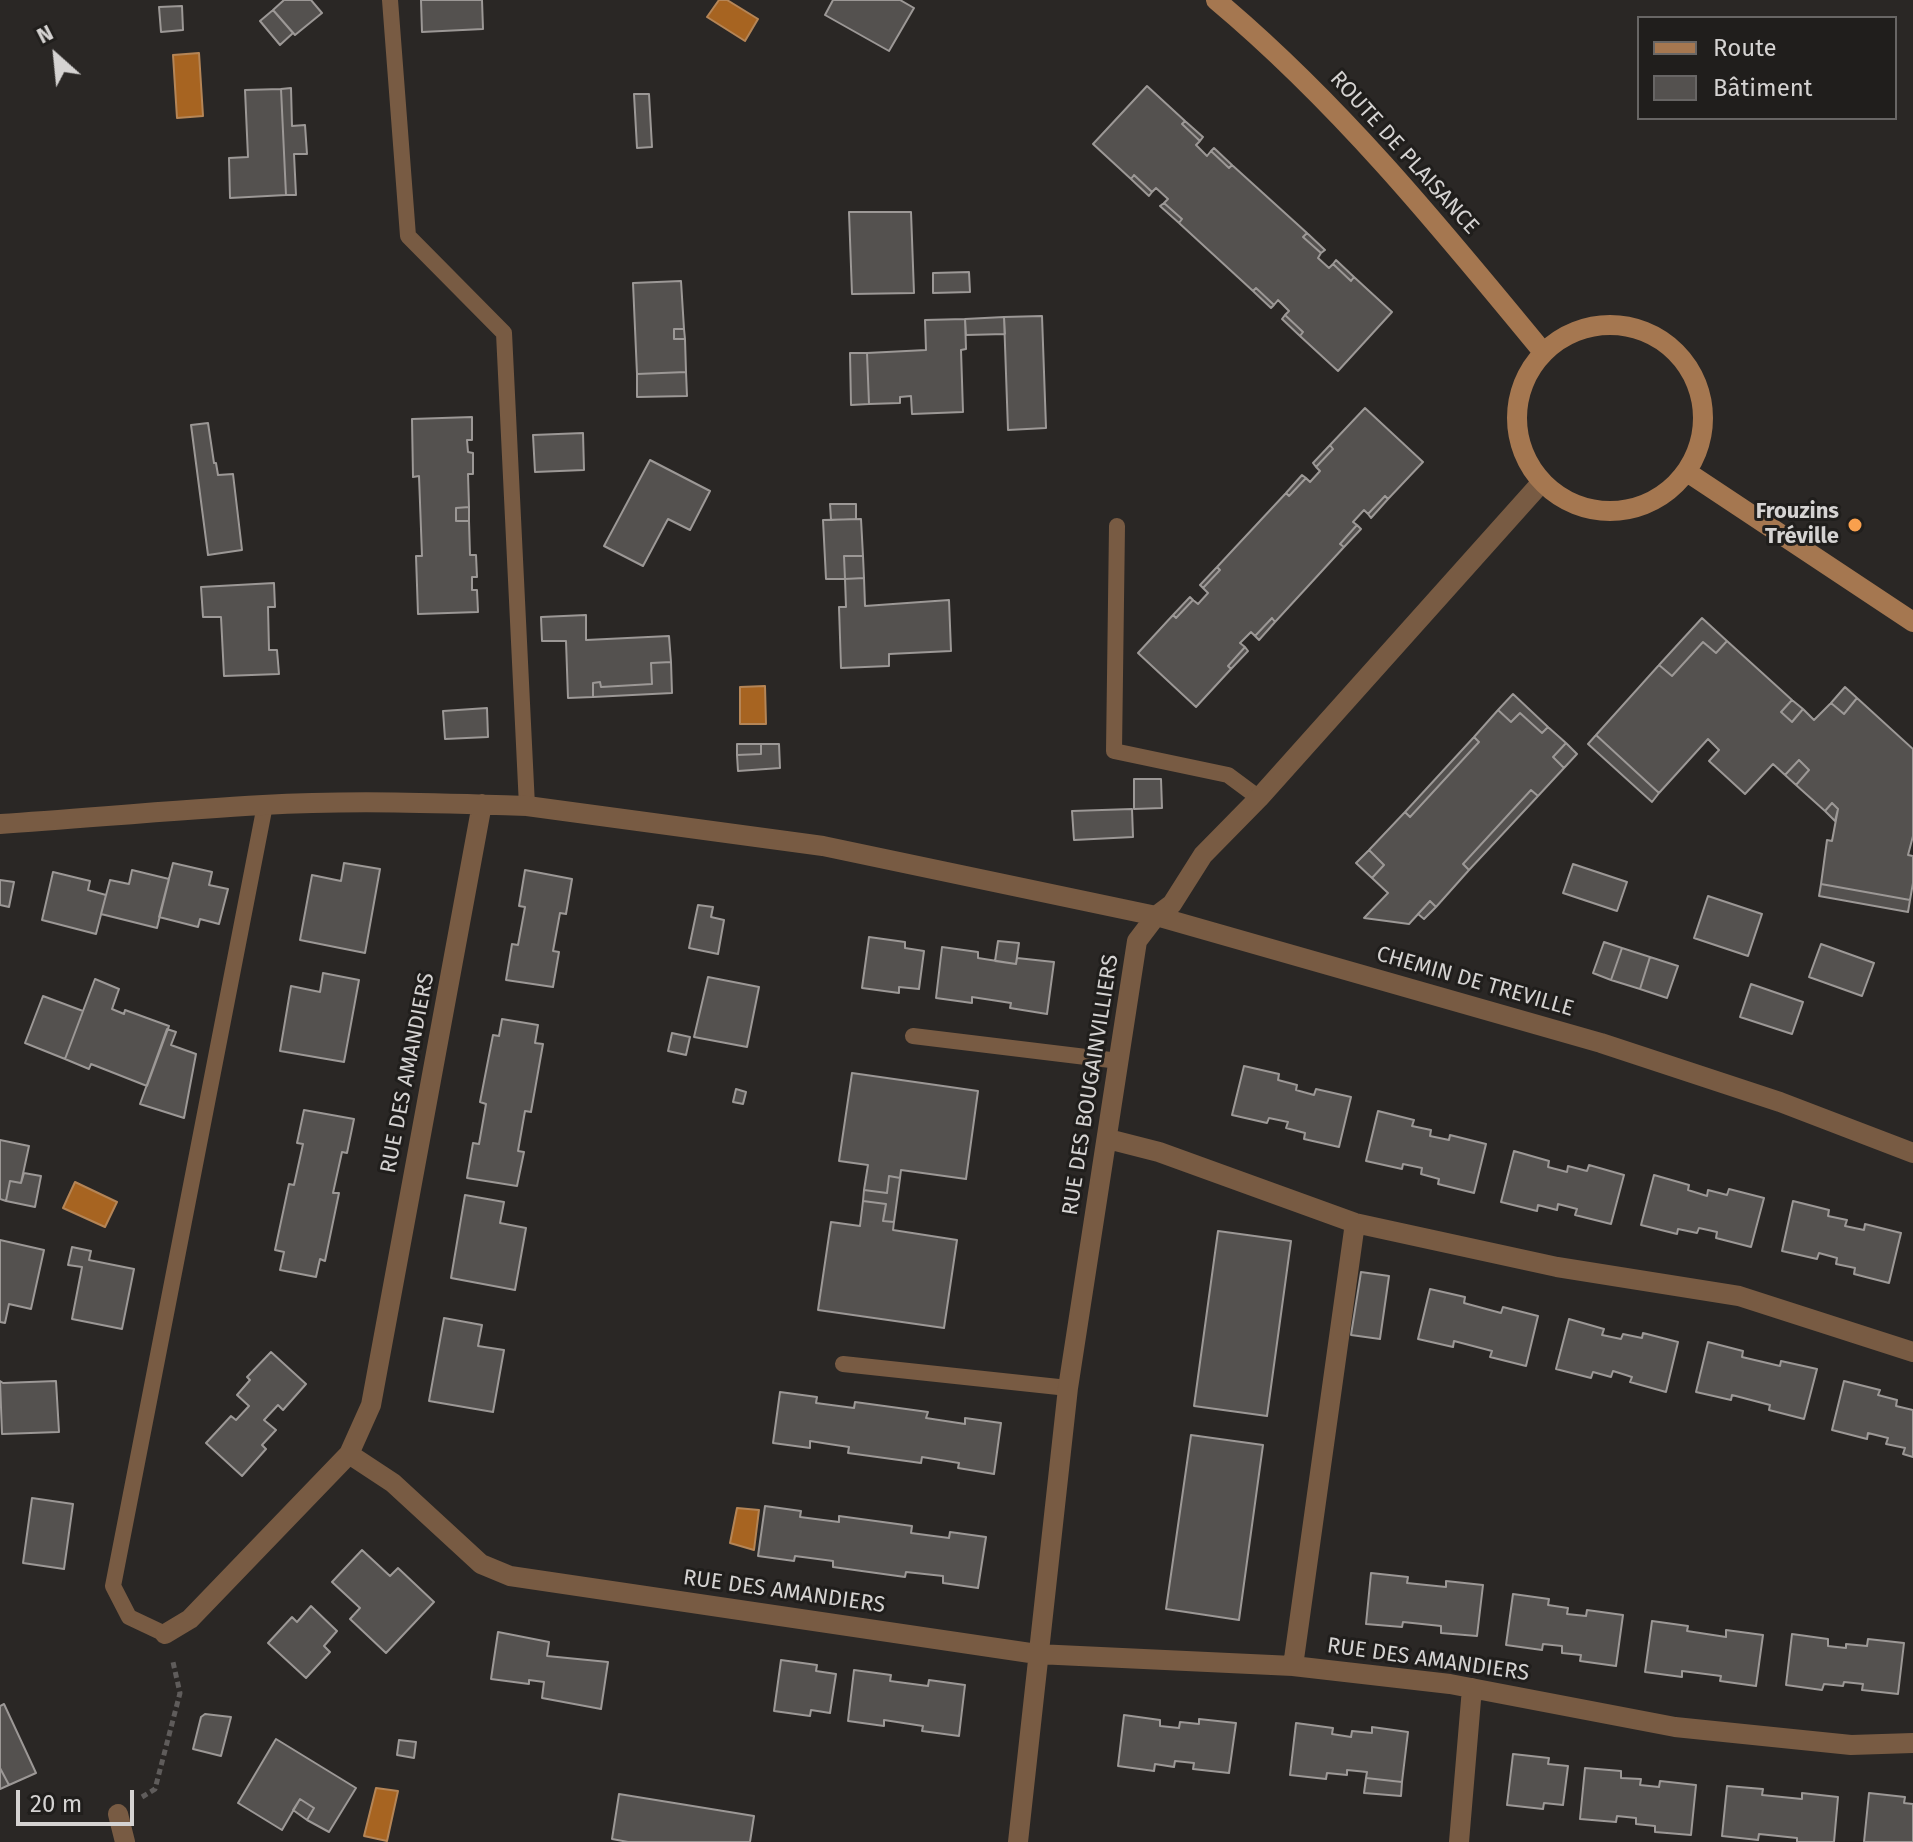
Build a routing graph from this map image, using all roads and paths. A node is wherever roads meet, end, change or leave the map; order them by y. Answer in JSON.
{"nodes":[{"id":1,"x":390,"y":0,"type":"edge"},
{"id":2,"x":1216,"y":0,"type":"edge"},
{"id":3,"x":1543,"y":352,"type":"junction"},
{"id":4,"x":1687,"y":472,"type":"junction"},
{"id":5,"x":1541,"y":483,"type":"junction"},
{"id":6,"x":1117,"y":526,"type":"dead end"},
{"id":7,"x":1913,"y":622,"type":"edge"},
{"id":8,"x":1259,"y":798,"type":"junction"},
{"id":9,"x":482,"y":804,"type":"junction"},
{"id":10,"x":265,"y":805,"type":"junction"},
{"id":11,"x":527,"y":806,"type":"junction"},
{"id":12,"x":0,"y":824,"type":"edge"},
{"id":13,"x":1156,"y":916,"type":"junction"},
{"id":14,"x":913,"y":1036,"type":"dead end"},
{"id":15,"x":1119,"y":1061,"type":"junction"},
{"id":16,"x":1108,"y":1139,"type":"junction"},
{"id":17,"x":1913,"y":1153,"type":"edge"},
{"id":18,"x":1355,"y":1223,"type":"junction"},
{"id":19,"x":1913,"y":1352,"type":"edge"},
{"id":20,"x":843,"y":1364,"type":"dead end"},
{"id":21,"x":1068,"y":1388,"type":"junction"},
{"id":22,"x":349,"y":1454,"type":"junction"},
{"id":23,"x":165,"y":1634,"type":"junction"},
{"id":24,"x":1037,"y":1654,"type":"junction"},
{"id":25,"x":1293,"y":1666,"type":"junction"},
{"id":26,"x":1472,"y":1688,"type":"junction"},
{"id":27,"x":1913,"y":1743,"type":"edge"},
{"id":28,"x":118,"y":1814,"type":"joint"},
{"id":29,"x":125,"y":1842,"type":"edge"},
{"id":30,"x":1018,"y":1842,"type":"edge"},
{"id":31,"x":1459,"y":1842,"type":"edge"}],
"edges":[{"from":1,"to":11,"type":"lane"},
{"from":2,"to":3,"type":"main road","name":"ROUTE DE PLAISANCE"},
{"from":3,"to":4,"type":"main road"},
{"from":3,"to":5,"type":"main road"},
{"from":4,"to":5,"type":"main road"},
{"from":4,"to":7,"type":"main road"},
{"from":5,"to":8,"type":"street","name":"RUE DES BOUGAINVILLIERS"},
{"from":6,"to":8,"type":"lane"},
{"from":8,"to":13,"type":"street","name":"RUE DES BOUGAINVILLIERS"},
{"from":9,"to":10,"type":"street","name":"CHEMIN DE TREVILLE"},
{"from":9,"to":11,"type":"street","name":"CHEMIN DE TREVILLE"},
{"from":9,"to":22,"type":"street","name":"RUE DES AMANDIERS"},
{"from":10,"to":12,"type":"street","name":"CHEMIN DE TREVILLE"},
{"from":10,"to":23,"type":"lane"},
{"from":11,"to":13,"type":"street","name":"CHEMIN DE TREVILLE"},
{"from":13,"to":15,"type":"street","name":"RUE DES BOUGAINVILLIERS"},
{"from":13,"to":17,"type":"street","name":"CHEMIN DE TREVILLE"},
{"from":14,"to":15,"type":"lane"},
{"from":15,"to":16,"type":"street","name":"RUE DES BOUGAINVILLIERS"},
{"from":16,"to":18,"type":"street"},
{"from":16,"to":21,"type":"street","name":"RUE DES BOUGAINVILLIERS"},
{"from":18,"to":19,"type":"street"},
{"from":18,"to":25,"type":"street"},
{"from":20,"to":21,"type":"lane"},
{"from":21,"to":24,"type":"street","name":"RUE DES BOUGAINVILLIERS"},
{"from":22,"to":23,"type":"street"},
{"from":22,"to":24,"type":"street","name":"RUE DES AMANDIERS"},
{"from":23,"to":28,"type":"path"},
{"from":24,"to":25,"type":"street","name":"RUE DES AMANDIERS"},
{"from":24,"to":30,"type":"street","name":"RUE DES BOUGAINVILLIERS"},
{"from":25,"to":26,"type":"street","name":"RUE DES AMANDIERS"},
{"from":26,"to":27,"type":"street","name":"RUE DES AMANDIERS"},
{"from":26,"to":31,"type":"street"},
{"from":28,"to":29,"type":"street"}]}
